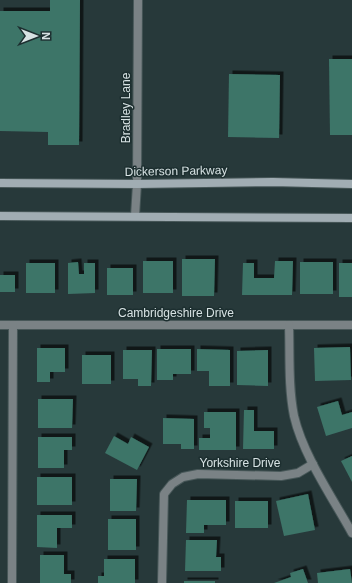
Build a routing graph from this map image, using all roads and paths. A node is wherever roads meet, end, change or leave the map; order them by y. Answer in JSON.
{"nodes":[{"id":1,"x":138,"y":0,"type":"edge"},
{"id":2,"x":0,"y":183,"type":"edge"},
{"id":3,"x":137,"y":184,"type":"junction"},
{"id":4,"x":352,"y":184,"type":"edge"},
{"id":5,"x":0,"y":216,"type":"edge"},
{"id":6,"x":135,"y":216,"type":"junction"},
{"id":7,"x":352,"y":218,"type":"edge"},
{"id":8,"x":0,"y":324,"type":"edge"},
{"id":9,"x":352,"y":324,"type":"edge"},
{"id":10,"x":13,"y":325,"type":"junction"},
{"id":11,"x":289,"y":325,"type":"junction"},
{"id":12,"x":313,"y":464,"type":"junction"},
{"id":13,"x":352,"y":533,"type":"edge"},
{"id":14,"x":12,"y":583,"type":"edge"},
{"id":15,"x":162,"y":583,"type":"edge"}],
"edges":[{"from":1,"to":3,"type":"street","name":"Bradley Lane"},
{"from":2,"to":3,"type":"main road","name":"Dickerson Parkway"},
{"from":3,"to":4,"type":"main road","name":"Dickerson Parkway"},
{"from":3,"to":6,"type":"street","name":"Bradley Lane"},
{"from":5,"to":6,"type":"main road"},
{"from":6,"to":7,"type":"main road"},
{"from":8,"to":10,"type":"street","name":"Cambridgeshire Drive"},
{"from":9,"to":11,"type":"street","name":"Cambridgeshire Drive"},
{"from":10,"to":11,"type":"street","name":"Cambridgeshire Drive"},
{"from":10,"to":14,"type":"street"},
{"from":11,"to":12,"type":"street"},
{"from":12,"to":13,"type":"street"},
{"from":12,"to":15,"type":"street","name":"Yorkshire Drive"}]}
